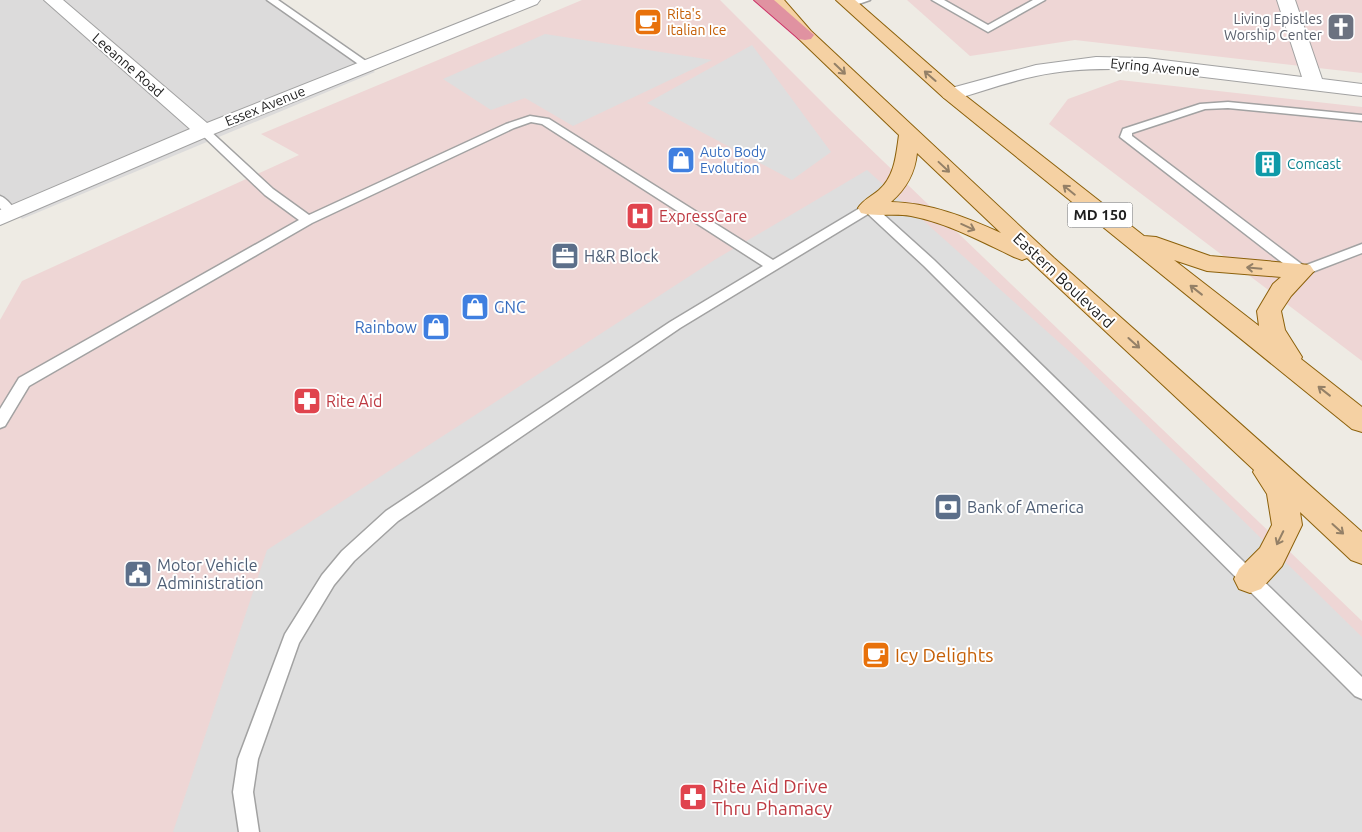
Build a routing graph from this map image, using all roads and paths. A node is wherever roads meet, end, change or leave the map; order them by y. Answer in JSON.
{"nodes":[{"id":1,"x":53,"y":0,"type":"edge"},
{"id":2,"x":272,"y":0,"type":"edge"},
{"id":3,"x":532,"y":0,"type":"edge"},
{"id":4,"x":763,"y":0,"type":"edge"},
{"id":5,"x":775,"y":0,"type":"edge"},
{"id":6,"x":937,"y":0,"type":"edge"},
{"id":7,"x":1040,"y":0,"type":"edge"},
{"id":8,"x":1286,"y":0,"type":"edge"},
{"id":9,"x":853,"y":1,"type":"edge"},
{"id":10,"x":805,"y":35,"type":"junction"},
{"id":11,"x":368,"y":66,"type":"junction"},
{"id":12,"x":1314,"y":84,"type":"junction"},
{"id":13,"x":1362,"y":91,"type":"edge"},
{"id":14,"x":951,"y":94,"type":"junction"},
{"id":15,"x":1362,"y":118,"type":"edge"},
{"id":16,"x":204,"y":131,"type":"junction"},
{"id":17,"x":909,"y":134,"type":"junction"},
{"id":18,"x":869,"y":208,"type":"junction"},
{"id":19,"x":4,"y":210,"type":"edge"},
{"id":20,"x":308,"y":220,"type":"junction"},
{"id":21,"x":1121,"y":231,"type":"junction"},
{"id":22,"x":1362,"y":248,"type":"edge"},
{"id":23,"x":1046,"y":263,"type":"junction"},
{"id":24,"x":773,"y":266,"type":"junction"},
{"id":25,"x":1302,"y":271,"type":"junction"},
{"id":26,"x":1299,"y":371,"type":"junction"},
{"id":27,"x":0,"y":422,"type":"edge"},
{"id":28,"x":1362,"y":422,"type":"edge"},
{"id":29,"x":1250,"y":449,"type":"junction"},
{"id":30,"x":1362,"y":551,"type":"edge"},
{"id":31,"x":1250,"y":580,"type":"junction"},
{"id":32,"x":1362,"y":690,"type":"edge"},
{"id":33,"x":249,"y":832,"type":"edge"}],
"edges":[{"from":1,"to":16,"type":"street","name":"Leeanne Road"},
{"from":2,"to":11,"type":"lane"},
{"from":3,"to":11,"type":"street","name":"Essex Avenue"},
{"from":4,"to":10,"type":"highway"},
{"from":5,"to":10,"type":"main road","name":"Eastern Boulevard"},
{"from":6,"to":7,"type":"lane"},
{"from":8,"to":12,"type":"street"},
{"from":14,"to":9,"type":"main road","number":"MD 150","one_way":true},
{"from":10,"to":17,"type":"main road","name":"Eastern Boulevard","one_way":true},
{"from":11,"to":16,"type":"street","name":"Essex Avenue"},
{"from":12,"to":13,"type":"street","name":"Eyring Avenue"},
{"from":12,"to":14,"type":"street","name":"Eyring Avenue"},
{"from":21,"to":14,"type":"main road","number":"MD 150","one_way":true},
{"from":15,"to":25,"type":"lane"},
{"from":16,"to":19,"type":"street","name":"Essex Avenue"},
{"from":16,"to":20,"type":"lane"},
{"from":17,"to":18,"type":"main road"},
{"from":17,"to":23,"type":"main road","name":"Eastern Boulevard","one_way":true},
{"from":18,"to":23,"type":"main road","one_way":true},
{"from":18,"to":24,"type":"lane"},
{"from":18,"to":31,"type":"lane"},
{"from":20,"to":24,"type":"lane"},
{"from":20,"to":27,"type":"lane"},
{"from":25,"to":21,"type":"main road","one_way":true},
{"from":26,"to":21,"type":"main road","number":"MD 150","one_way":true},
{"from":22,"to":25,"type":"lane"},
{"from":23,"to":29,"type":"main road","name":"Eastern Boulevard","one_way":true},
{"from":24,"to":33,"type":"lane"},
{"from":25,"to":26,"type":"main road"},
{"from":28,"to":26,"type":"main road","number":"MD 150","one_way":true},
{"from":29,"to":30,"type":"main road","name":"Eastern Boulevard","one_way":true},
{"from":29,"to":31,"type":"main road","one_way":true},
{"from":31,"to":32,"type":"lane"}]}
